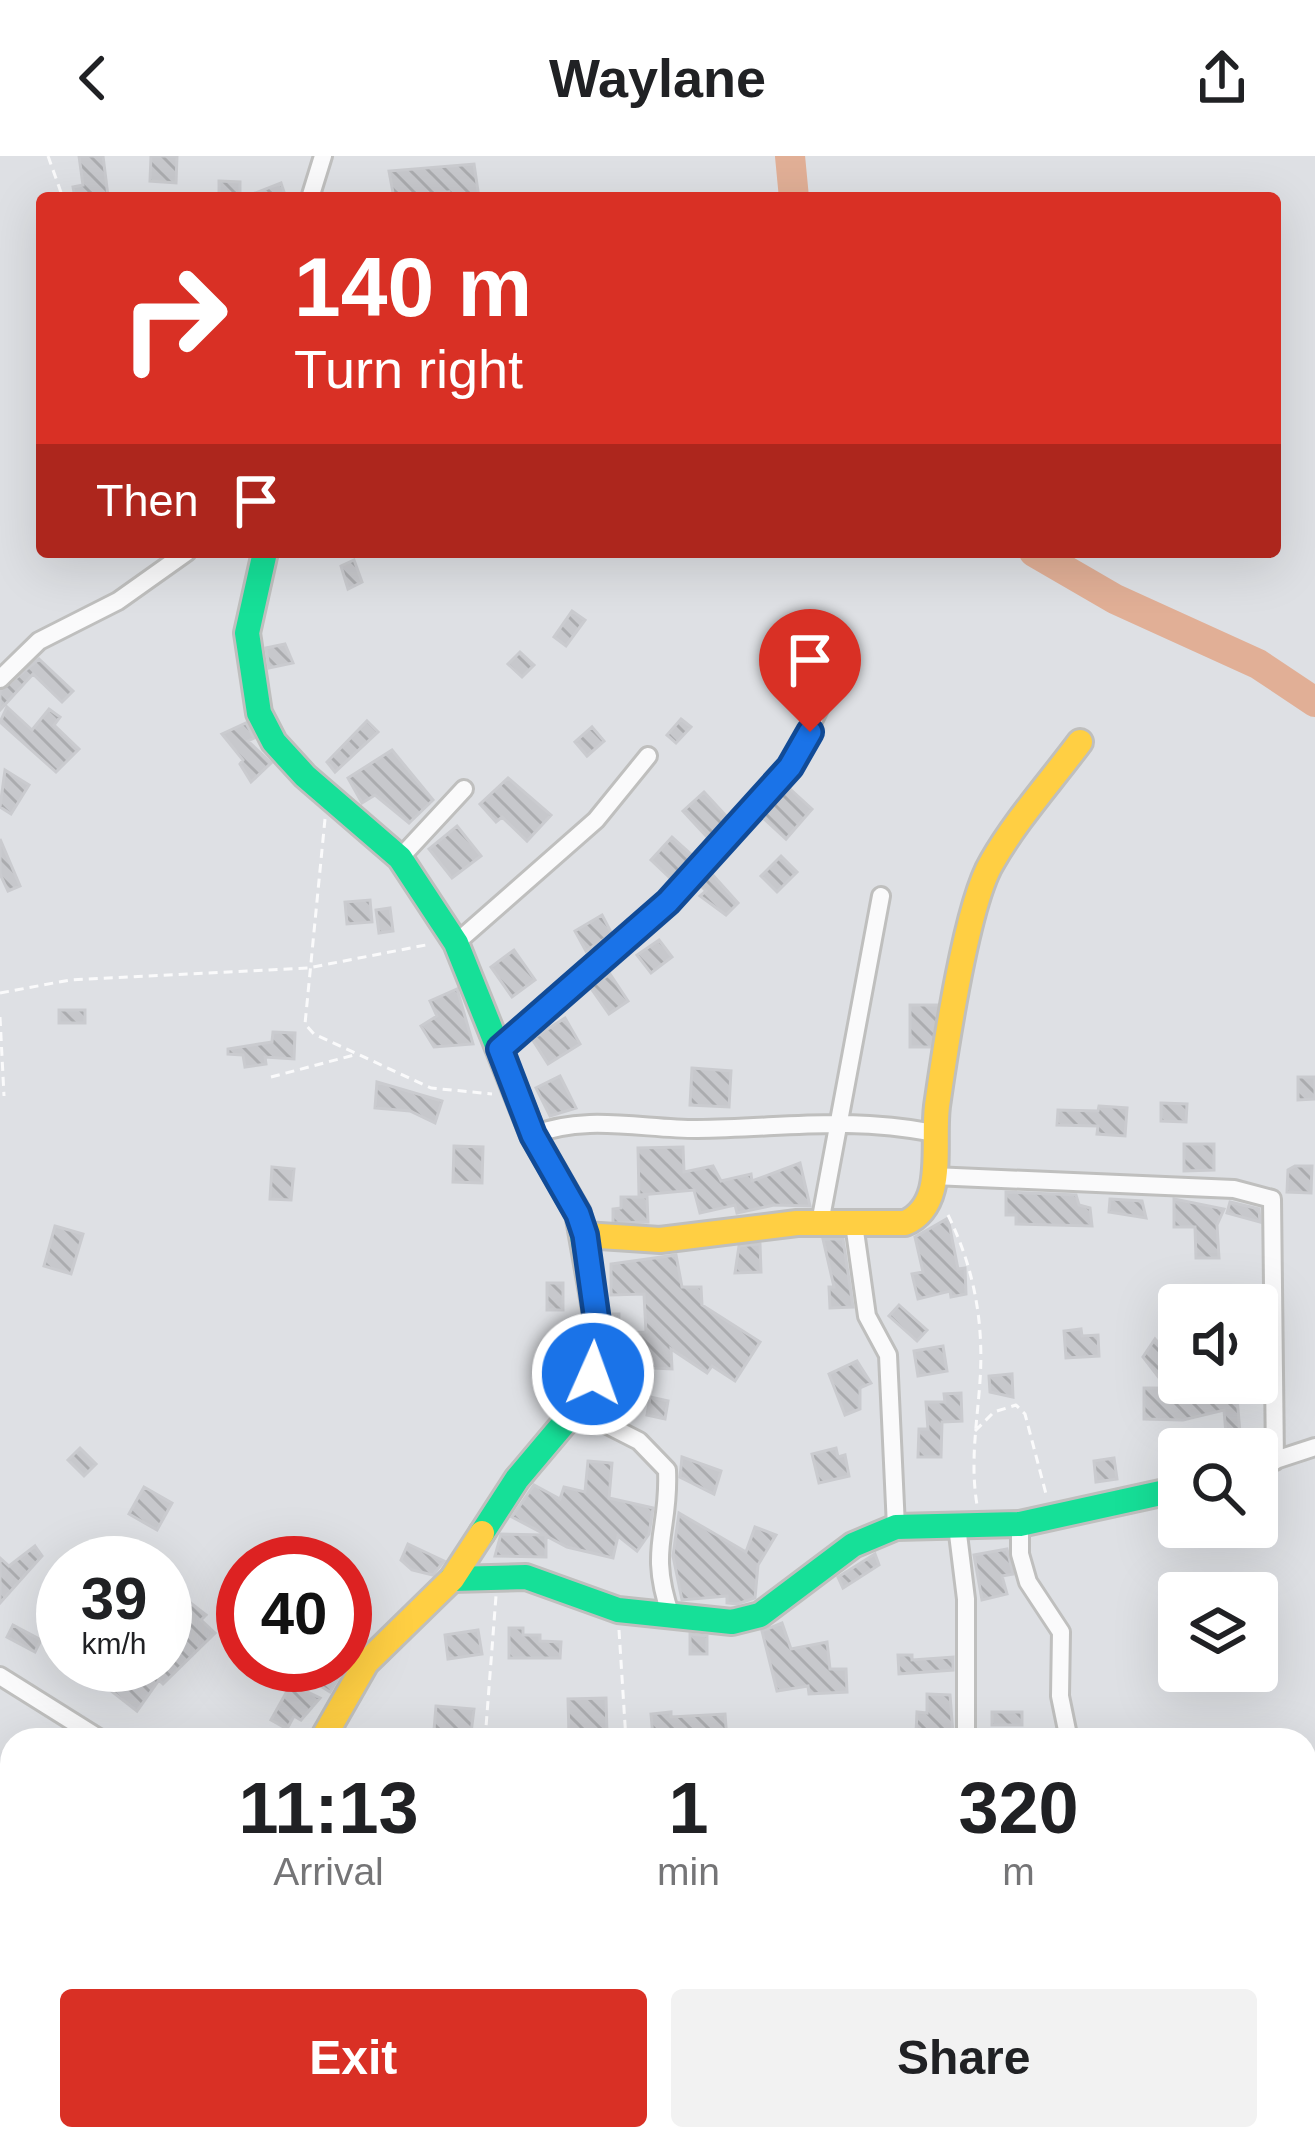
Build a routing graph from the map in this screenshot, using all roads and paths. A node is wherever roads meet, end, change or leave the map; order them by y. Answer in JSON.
{"nodes":[{"id":1,"x":48,"y":156,"type":"edge"},
{"id":2,"x":323,"y":156,"type":"edge"},
{"id":3,"x":61,"y":192,"type":"edge"},
{"id":4,"x":312,"y":192,"type":"edge"},
{"id":5,"x":179,"y":558,"type":"edge"},
{"id":6,"x":264,"y":558,"type":"edge"},
{"id":7,"x":840,"y":667,"type":"dead end"},
{"id":8,"x":0,"y":679,"type":"edge"},
{"id":9,"x":1080,"y":742,"type":"dead end"},
{"id":10,"x":648,"y":757,"type":"dead end"},
{"id":11,"x":464,"y":789,"type":"dead end"},
{"id":12,"x":325,"y":792,"type":"junction"},
{"id":13,"x":400,"y":858,"type":"junction"},
{"id":14,"x":880,"y":896,"type":"dead end"},
{"id":15,"x":456,"y":943,"type":"junction"},
{"id":16,"x":308,"y":968,"type":"junction"},
{"id":17,"x":0,"y":993,"type":"edge"},
{"id":18,"x":0,"y":1016,"type":"edge"},
{"id":19,"x":500,"y":1049,"type":"junction"},
{"id":20,"x":360,"y":1054,"type":"junction"},
{"id":21,"x":271,"y":1076,"type":"dead end"},
{"id":22,"x":4,"y":1096,"type":"dead end"},
{"id":23,"x":518,"y":1096,"type":"junction"},
{"id":24,"x":840,"y":1120,"type":"junction"},
{"id":25,"x":935,"y":1133,"type":"junction"},
{"id":26,"x":533,"y":1135,"type":"junction"},
{"id":27,"x":933,"y":1182,"type":"junction"},
{"id":28,"x":820,"y":1222,"type":"junction"},
{"id":29,"x":854,"y":1224,"type":"junction"},
{"id":30,"x":585,"y":1235,"type":"junction"},
{"id":31,"x":576,"y":1409,"type":"junction"},
{"id":32,"x":1267,"y":1428,"type":"edge"},
{"id":33,"x":974,"y":1432,"type":"junction"},
{"id":34,"x":1315,"y":1447,"type":"edge"},
{"id":35,"x":1278,"y":1460,"type":"edge"},
{"id":36,"x":1158,"y":1494,"type":"edge"},
{"id":37,"x":1052,"y":1518,"type":"junction"},
{"id":38,"x":1020,"y":1524,"type":"junction"},
{"id":39,"x":896,"y":1527,"type":"junction"},
{"id":40,"x":969,"y":1527,"type":"junction"},
{"id":41,"x":497,"y":1576,"type":"junction"},
{"id":42,"x":452,"y":1579,"type":"junction"},
{"id":43,"x":618,"y":1610,"type":"junction"},
{"id":44,"x":671,"y":1616,"type":"junction"},
{"id":45,"x":0,"y":1676,"type":"edge"},
{"id":46,"x":83,"y":1728,"type":"edge"},
{"id":47,"x":329,"y":1728,"type":"edge"},
{"id":48,"x":485,"y":1728,"type":"edge"},
{"id":49,"x":625,"y":1728,"type":"edge"},
{"id":50,"x":966,"y":1728,"type":"edge"},
{"id":51,"x":1067,"y":1728,"type":"edge"}],
"edges":[{"from":1,"to":3,"type":"path"},
{"from":2,"to":4,"type":"street"},
{"from":5,"to":8,"type":"street"},
{"from":6,"to":12,"type":"street"},
{"from":7,"to":19,"type":"street"},
{"from":9,"to":25,"type":"street"},
{"from":10,"to":15,"type":"street"},
{"from":11,"to":13,"type":"street"},
{"from":12,"to":13,"type":"street"},
{"from":12,"to":16,"type":"path"},
{"from":13,"to":15,"type":"street"},
{"from":14,"to":24,"type":"street"},
{"from":15,"to":16,"type":"path"},
{"from":15,"to":19,"type":"street"},
{"from":16,"to":17,"type":"path"},
{"from":16,"to":20,"type":"path"},
{"from":18,"to":22,"type":"path"},
{"from":19,"to":23,"type":"street"},
{"from":20,"to":21,"type":"path"},
{"from":20,"to":23,"type":"path"},
{"from":23,"to":26,"type":"street"},
{"from":24,"to":25,"type":"street"},
{"from":24,"to":26,"type":"street"},
{"from":24,"to":28,"type":"street"},
{"from":25,"to":27,"type":"street"},
{"from":26,"to":30,"type":"street"},
{"from":27,"to":29,"type":"street"},
{"from":27,"to":32,"type":"street"},
{"from":27,"to":33,"type":"path"},
{"from":28,"to":29,"type":"street"},
{"from":28,"to":30,"type":"street"},
{"from":29,"to":39,"type":"street"},
{"from":30,"to":31,"type":"street"},
{"from":31,"to":42,"type":"street"},
{"from":31,"to":44,"type":"street"},
{"from":33,"to":37,"type":"path"},
{"from":33,"to":40,"type":"path"},
{"from":34,"to":35,"type":"street"},
{"from":36,"to":37,"type":"street"},
{"from":37,"to":38,"type":"street"},
{"from":38,"to":40,"type":"street"},
{"from":38,"to":51,"type":"street"},
{"from":39,"to":40,"type":"street"},
{"from":39,"to":44,"type":"street"},
{"from":40,"to":50,"type":"street"},
{"from":41,"to":42,"type":"street"},
{"from":41,"to":43,"type":"street"},
{"from":41,"to":48,"type":"path"},
{"from":42,"to":47,"type":"street"},
{"from":43,"to":44,"type":"street"},
{"from":43,"to":49,"type":"path"},
{"from":45,"to":46,"type":"street"}]}
